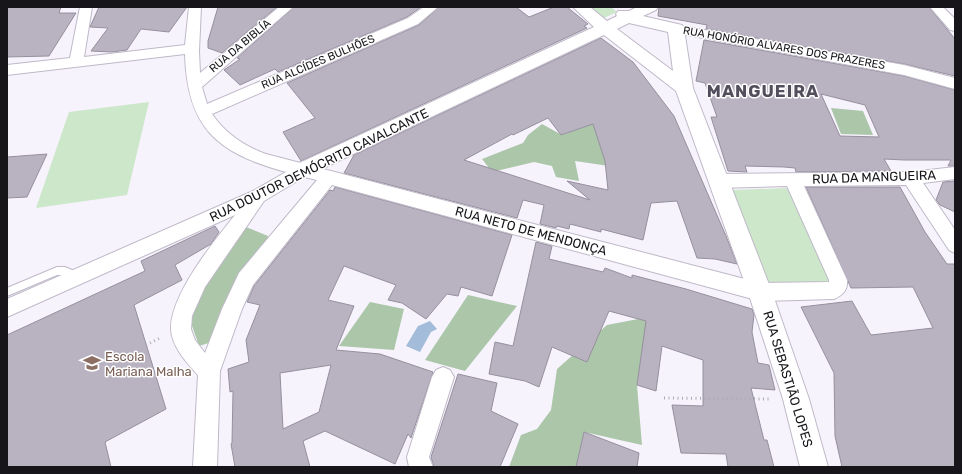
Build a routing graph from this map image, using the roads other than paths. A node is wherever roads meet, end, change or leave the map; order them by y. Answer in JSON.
{"nodes":[{"id":1,"x":86,"y":7,"type":"edge"},
{"id":2,"x":196,"y":7,"type":"edge"},
{"id":3,"x":287,"y":7,"type":"edge"},
{"id":4,"x":432,"y":7,"type":"edge"},
{"id":5,"x":581,"y":7,"type":"edge"},
{"id":6,"x":650,"y":7,"type":"edge"},
{"id":7,"x":936,"y":7,"type":"edge"},
{"id":8,"x":622,"y":12,"type":"edge"},
{"id":9,"x":955,"y":27,"type":"edge"},
{"id":10,"x":606,"y":29,"type":"junction"},
{"id":11,"x":676,"y":29,"type":"junction"},
{"id":12,"x":191,"y":49,"type":"junction"},
{"id":13,"x":76,"y":62,"type":"junction"},
{"id":14,"x":7,"y":70,"type":"edge"},
{"id":15,"x":955,"y":84,"type":"edge"},
{"id":16,"x":194,"y":86,"type":"junction"},
{"id":17,"x":684,"y":88,"type":"junction"},
{"id":18,"x":202,"y":112,"type":"junction"},
{"id":19,"x":302,"y":170,"type":"junction"},
{"id":20,"x":955,"y":173,"type":"edge"},
{"id":21,"x":329,"y":178,"type":"junction"},
{"id":22,"x":911,"y":178,"type":"junction"},
{"id":23,"x":793,"y":180,"type":"junction"},
{"id":24,"x":717,"y":181,"type":"junction"},
{"id":25,"x":259,"y":196,"type":"junction"},
{"id":26,"x":955,"y":245,"type":"edge"},
{"id":27,"x":78,"y":277,"type":"junction"},
{"id":28,"x":7,"y":292,"type":"edge"},
{"id":29,"x":760,"y":292,"type":"junction"},
{"id":30,"x":7,"y":308,"type":"edge"},
{"id":31,"x":209,"y":371,"type":"junction"},
{"id":32,"x":444,"y":378,"type":"dead end"},
{"id":33,"x":205,"y":467,"type":"edge"},
{"id":34,"x":421,"y":467,"type":"edge"},
{"id":35,"x":814,"y":467,"type":"edge"}],
"edges":[{"from":1,"to":13,"type":"street"},
{"from":2,"to":12,"type":"street","name":"RUA NETO DE MENDONÇA"},
{"from":3,"to":16,"type":"street","name":"RUA DA BIBLÍA"},
{"from":4,"to":18,"type":"street","name":"RUA ALCÍDES BULHÕES"},
{"from":5,"to":10,"type":"street"},
{"from":6,"to":8,"type":"street","name":"RUA DOUTOR DEMÓCRITO CAVALCANTE"},
{"from":7,"to":9,"type":"street"},
{"from":8,"to":10,"type":"street","name":"RUA DOUTOR DEMÓCRITO CAVALCANTE"},
{"from":8,"to":11,"type":"street","name":"RUA HONÓRIO ALVARES DOS PRAZERES"},
{"from":10,"to":17,"type":"street"},
{"from":10,"to":19,"type":"street","name":"RUA DOUTOR DEMÓCRITO CAVALCANTE"},
{"from":11,"to":15,"type":"street","name":"RUA HONÓRIO ALVARES DOS PRAZERES"},
{"from":11,"to":17,"type":"street"},
{"from":12,"to":13,"type":"street"},
{"from":12,"to":16,"type":"street","name":"RUA NETO DE MENDONÇA"},
{"from":13,"to":14,"type":"street"},
{"from":16,"to":18,"type":"street","name":"RUA NETO DE MENDONÇA"},
{"from":17,"to":24,"type":"street"},
{"from":18,"to":19,"type":"street","name":"RUA NETO DE MENDONÇA"},
{"from":19,"to":21,"type":"street","name":"RUA NETO DE MENDONÇA"},
{"from":19,"to":25,"type":"street","name":"RUA DOUTOR DEMÓCRITO CAVALCANTE"},
{"from":20,"to":22,"type":"street","name":"RUA DA MANGUEIRA"},
{"from":21,"to":29,"type":"street","name":"RUA NETO DE MENDONÇA"},
{"from":21,"to":31,"type":"street"},
{"from":22,"to":23,"type":"street","name":"RUA DA MANGUEIRA"},
{"from":22,"to":26,"type":"street"},
{"from":23,"to":24,"type":"street","name":"RUA DA MANGUEIRA"},
{"from":23,"to":29,"type":"street","name":"RUA DA MANGUEIRA"},
{"from":24,"to":29,"type":"street"},
{"from":25,"to":27,"type":"street","name":"RUA DOUTOR DEMÓCRITO CAVALCANTE"},
{"from":25,"to":31,"type":"street"},
{"from":27,"to":28,"type":"lane"},
{"from":27,"to":30,"type":"street","name":"RUA DOUTOR DEMÓCRITO CAVALCANTE"},
{"from":29,"to":35,"type":"street","name":"RUA SEBASTIÃO LOPES"},
{"from":31,"to":33,"type":"street"},
{"from":32,"to":34,"type":"street"}]}
